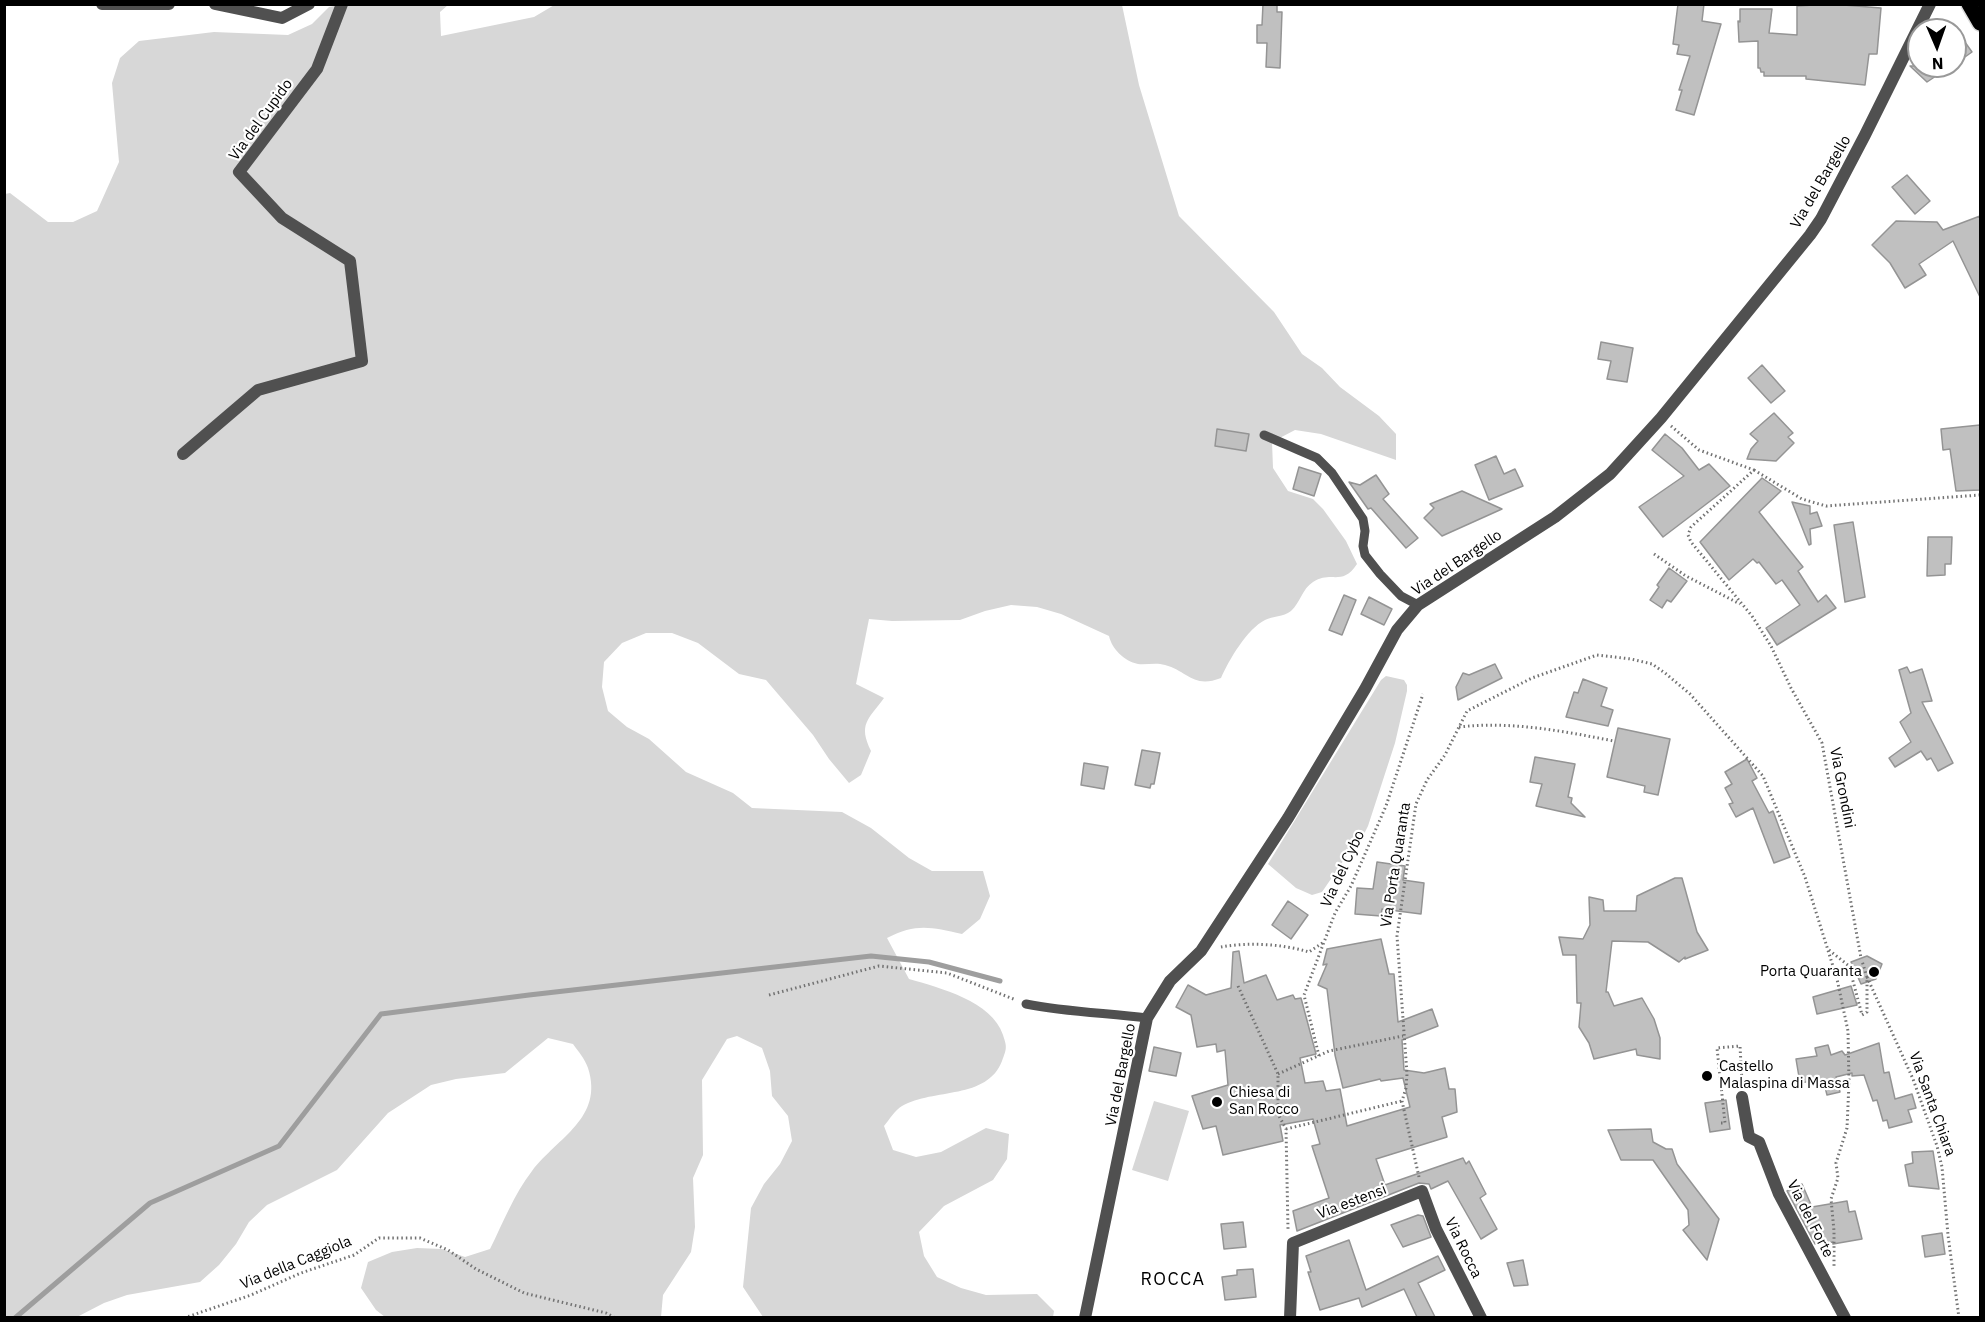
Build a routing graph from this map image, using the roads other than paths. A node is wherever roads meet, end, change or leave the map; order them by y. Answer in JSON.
{"nodes":[{"id":1,"x":102,"y":4,"type":"edge"},
{"id":2,"x":169,"y":4,"type":"edge"},
{"id":3,"x":215,"y":4,"type":"edge"},
{"id":4,"x":309,"y":4,"type":"edge"},
{"id":5,"x":342,"y":4,"type":"edge"},
{"id":6,"x":1929,"y":4,"type":"edge"},
{"id":7,"x":1969,"y":4,"type":"edge"},
{"id":8,"x":1980,"y":23,"type":"edge"},
{"id":9,"x":1264,"y":435,"type":"dead end"},
{"id":10,"x":183,"y":454,"type":"dead end"},
{"id":11,"x":1418,"y":605,"type":"junction"},
{"id":12,"x":1026,"y":1004,"type":"road end"},
{"id":13,"x":1147,"y":1018,"type":"junction"},
{"id":14,"x":1742,"y":1097,"type":"road end"},
{"id":15,"x":1422,"y":1191,"type":"joint"},
{"id":16,"x":1085,"y":1317,"type":"edge"},
{"id":17,"x":1290,"y":1317,"type":"edge"},
{"id":18,"x":1481,"y":1317,"type":"edge"},
{"id":19,"x":1845,"y":1317,"type":"edge"}],
"edges":[{"from":1,"to":2,"type":"street"},
{"from":3,"to":4,"type":"street"},
{"from":5,"to":10,"type":"street","name":"Via del Cupido"},
{"from":6,"to":11,"type":"street","name":"Via del Bargello"},
{"from":7,"to":8,"type":"main road"},
{"from":9,"to":11,"type":"lane"},
{"from":11,"to":13,"type":"street","name":"Via del Bargello"},
{"from":12,"to":13,"type":"lane"},
{"from":13,"to":16,"type":"street","name":"Via del Bargello"},
{"from":14,"to":19,"type":"street","name":"Via del Forte"},
{"from":15,"to":17,"type":"street","name":"Via estensi"},
{"from":15,"to":18,"type":"street","name":"Via Rocca"}]}
